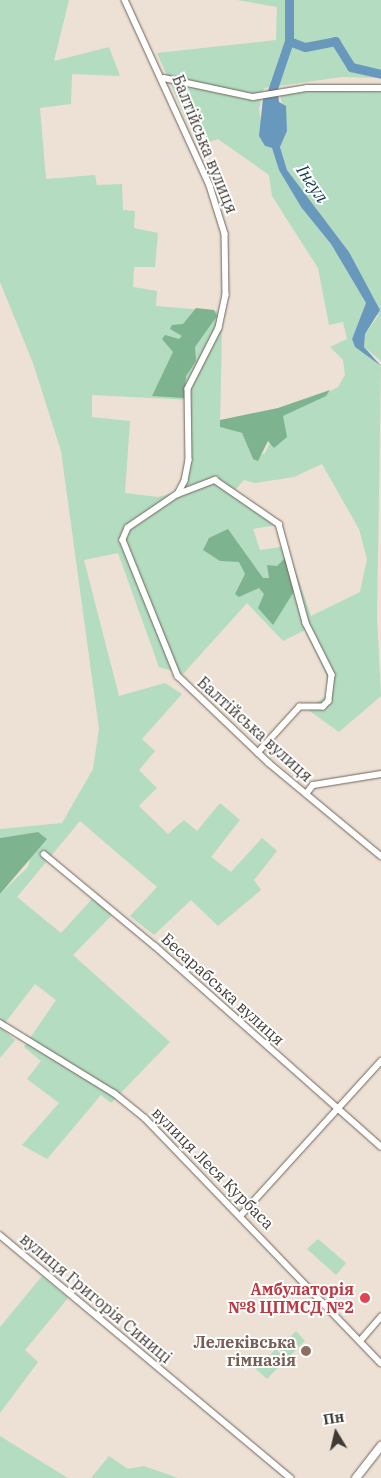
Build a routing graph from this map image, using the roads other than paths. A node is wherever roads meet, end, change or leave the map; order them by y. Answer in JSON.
{"nodes":[{"id":1,"x":125,"y":0,"type":"edge"},
{"id":2,"x":164,"y":78,"type":"junction"},
{"id":3,"x":381,"y":88,"type":"edge"},
{"id":4,"x":178,"y":494,"type":"junction"},
{"id":5,"x":258,"y":753,"type":"junction"},
{"id":6,"x":381,"y":774,"type":"edge"},
{"id":7,"x":306,"y":794,"type":"junction"},
{"id":8,"x":44,"y":854,"type":"dead end"},
{"id":9,"x":381,"y":856,"type":"edge"},
{"id":10,"x":0,"y":1023,"type":"edge"},
{"id":11,"x":381,"y":1061,"type":"edge"},
{"id":12,"x":338,"y":1109,"type":"junction"},
{"id":13,"x":381,"y":1147,"type":"edge"},
{"id":14,"x":241,"y":1215,"type":"junction"},
{"id":15,"x":0,"y":1235,"type":"edge"},
{"id":16,"x":381,"y":1317,"type":"edge"},
{"id":17,"x":360,"y":1341,"type":"junction"},
{"id":18,"x":381,"y":1363,"type":"edge"},
{"id":19,"x":381,"y":1446,"type":"edge"},
{"id":20,"x":291,"y":1478,"type":"edge"},
{"id":21,"x":356,"y":1478,"type":"edge"}],
"edges":[{"from":1,"to":2,"type":"street","name":"Балтійська вулиця"},
{"from":2,"to":3,"type":"street"},
{"from":2,"to":4,"type":"street","name":"Балтійська вулиця"},
{"from":4,"to":5,"type":"street","name":"Балтійська вулиця"},
{"from":4,"to":5,"type":"street"},
{"from":5,"to":7,"type":"street","name":"Балтійська вулиця"},
{"from":6,"to":7,"type":"street"},
{"from":7,"to":9,"type":"street","name":"Балтійська вулиця"},
{"from":8,"to":12,"type":"street","name":"Бесарабська вулиця"},
{"from":10,"to":14,"type":"street","name":"вулиця Леся Курбаса"},
{"from":11,"to":12,"type":"street"},
{"from":12,"to":13,"type":"street","name":"Бесарабська вулиця"},
{"from":12,"to":14,"type":"street"},
{"from":14,"to":17,"type":"street","name":"вулиця Леся Курбаса"},
{"from":15,"to":20,"type":"street","name":"вулиця Григорія Синиці"},
{"from":16,"to":17,"type":"street"},
{"from":17,"to":18,"type":"street","name":"вулиця Леся Курбаса"},
{"from":19,"to":21,"type":"street"}]}
